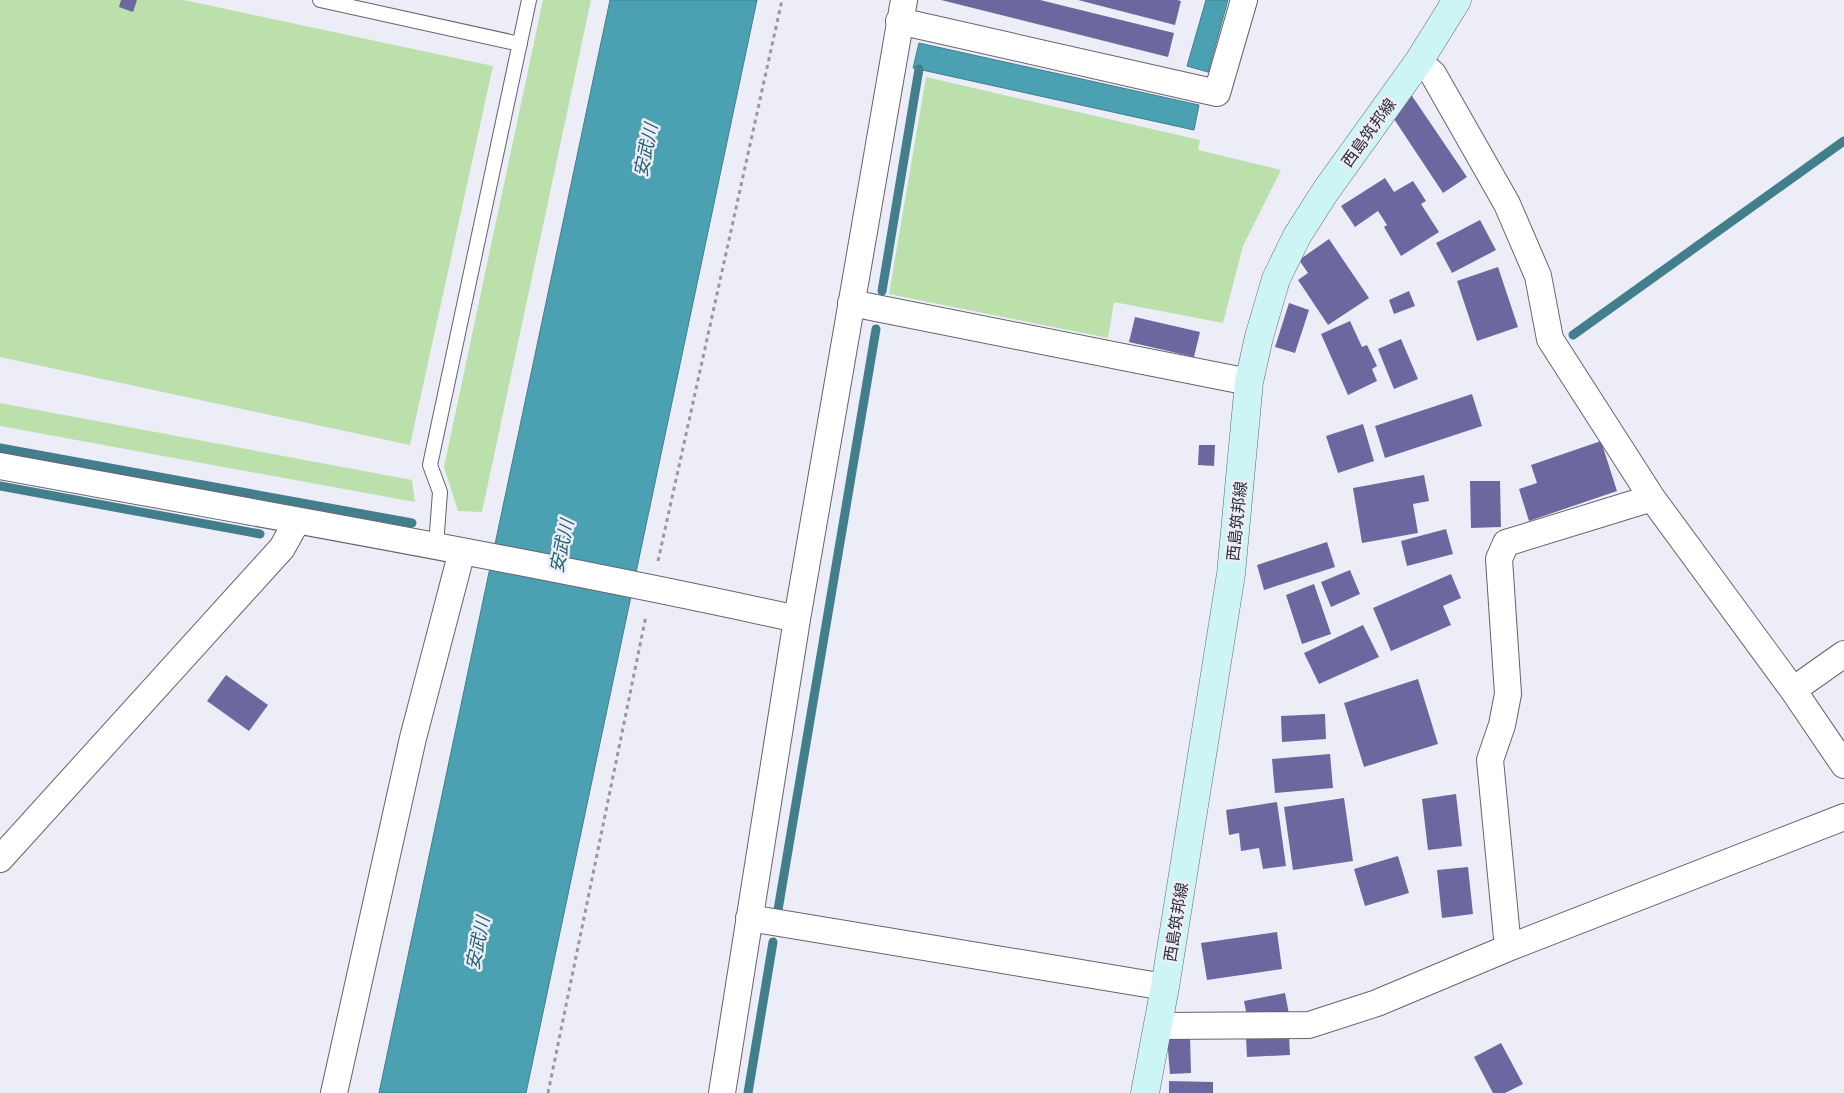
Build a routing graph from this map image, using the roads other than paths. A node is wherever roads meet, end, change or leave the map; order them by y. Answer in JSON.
{"nodes":[{"id":1,"x":320,"y":0,"type":"edge"},
{"id":2,"x":529,"y":0,"type":"edge"},
{"id":3,"x":1244,"y":0,"type":"edge"},
{"id":4,"x":1457,"y":0,"type":"edge"},
{"id":5,"x":902,"y":11,"type":"edge"},
{"id":6,"x":520,"y":44,"type":"junction"},
{"id":7,"x":1419,"y":61,"type":"junction"},
{"id":8,"x":851,"y":303,"type":"junction"},
{"id":9,"x":1249,"y":382,"type":"junction"},
{"id":10,"x":0,"y":466,"type":"edge"},
{"id":11,"x":1652,"y":498,"type":"junction"},
{"id":12,"x":297,"y":521,"type":"junction"},
{"id":13,"x":436,"y":546,"type":"junction"},
{"id":14,"x":470,"y":552,"type":"junction"},
{"id":15,"x":796,"y":619,"type":"junction"},
{"id":16,"x":1844,"y":654,"type":"edge"},
{"id":17,"x":1794,"y":690,"type":"junction"},
{"id":18,"x":1844,"y":765,"type":"edge"},
{"id":19,"x":1844,"y":818,"type":"edge"},
{"id":20,"x":0,"y":859,"type":"edge"},
{"id":21,"x":749,"y":918,"type":"junction"},
{"id":22,"x":1508,"y":948,"type":"junction"},
{"id":23,"x":1165,"y":987,"type":"junction"},
{"id":24,"x":1158,"y":1026,"type":"junction"},
{"id":25,"x":334,"y":1093,"type":"edge"},
{"id":26,"x":722,"y":1093,"type":"edge"},
{"id":27,"x":1145,"y":1093,"type":"edge"}],
"edges":[{"from":1,"to":6,"type":"lane"},
{"from":2,"to":6,"type":"lane"},
{"from":3,"to":5,"type":"street"},
{"from":4,"to":7,"type":"main road","name":"西島筑邦線"},
{"from":5,"to":8,"type":"street"},
{"from":6,"to":13,"type":"lane"},
{"from":7,"to":9,"type":"main road","name":"西島筑邦線"},
{"from":7,"to":11,"type":"street"},
{"from":8,"to":9,"type":"street"},
{"from":8,"to":15,"type":"street"},
{"from":9,"to":23,"type":"main road","name":"西島筑邦線"},
{"from":10,"to":12,"type":"street"},
{"from":11,"to":17,"type":"street"},
{"from":11,"to":22,"type":"street"},
{"from":12,"to":13,"type":"street"},
{"from":12,"to":20,"type":"street"},
{"from":13,"to":14,"type":"street"},
{"from":14,"to":15,"type":"street"},
{"from":14,"to":25,"type":"street"},
{"from":15,"to":21,"type":"street"},
{"from":16,"to":17,"type":"street"},
{"from":17,"to":18,"type":"street"},
{"from":19,"to":22,"type":"street"},
{"from":21,"to":23,"type":"street"},
{"from":21,"to":26,"type":"street"},
{"from":22,"to":24,"type":"street"},
{"from":23,"to":24,"type":"main road","name":"西島筑邦線"},
{"from":24,"to":27,"type":"main road","name":"西島筑邦線"}]}
